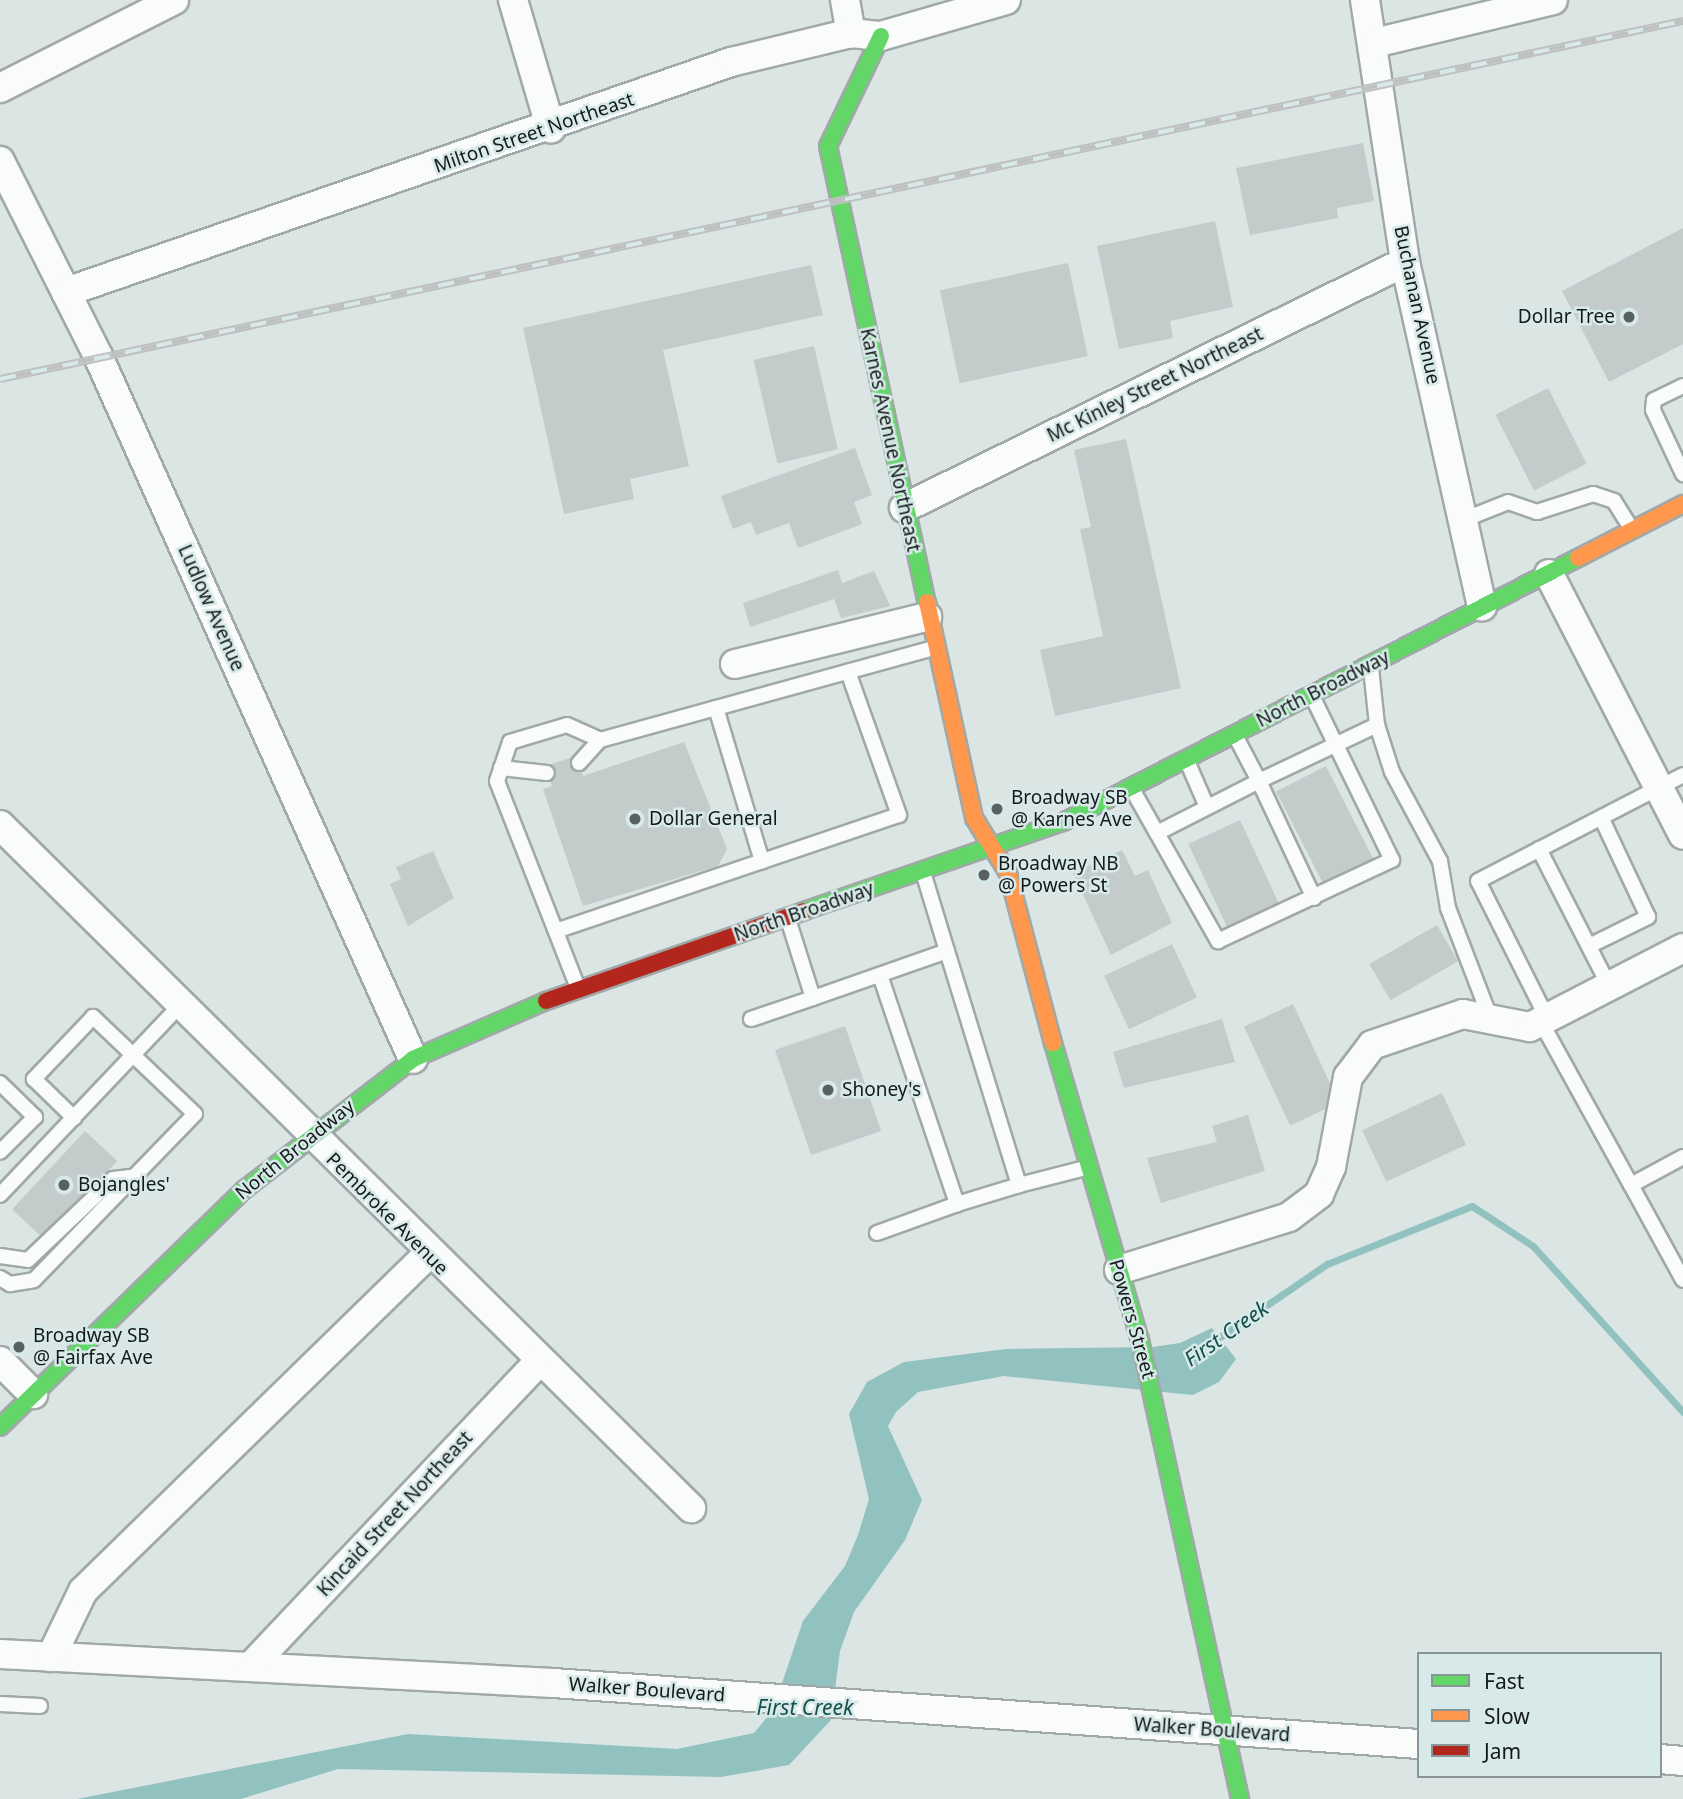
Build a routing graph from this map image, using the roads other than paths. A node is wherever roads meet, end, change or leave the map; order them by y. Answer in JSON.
{"nodes":[{"id":1,"x":174,"y":0,"type":"edge"},
{"id":2,"x":513,"y":0,"type":"edge"},
{"id":3,"x":845,"y":0,"type":"edge"},
{"id":4,"x":1006,"y":0,"type":"edge"},
{"id":5,"x":1365,"y":0,"type":"edge"},
{"id":6,"x":1553,"y":0,"type":"edge"},
{"id":7,"x":851,"y":33,"type":"junction"},
{"id":8,"x":881,"y":36,"type":"junction"},
{"id":9,"x":1374,"y":43,"type":"junction"},
{"id":10,"x":0,"y":88,"type":"edge"},
{"id":11,"x":551,"y":129,"type":"junction"},
{"id":12,"x":0,"y":160,"type":"edge"},
{"id":13,"x":1405,"y":262,"type":"junction"},
{"id":14,"x":66,"y":292,"type":"junction"},
{"id":15,"x":1683,"y":386,"type":"edge"},
{"id":16,"x":1683,"y":474,"type":"edge"},
{"id":17,"x":1683,"y":504,"type":"edge"},
{"id":18,"x":904,"y":508,"type":"junction"},
{"id":19,"x":1463,"y":520,"type":"junction"},
{"id":20,"x":1632,"y":531,"type":"junction"},
{"id":21,"x":1549,"y":574,"type":"junction"},
{"id":22,"x":1482,"y":607,"type":"junction"},
{"id":23,"x":927,"y":617,"type":"junction"},
{"id":24,"x":935,"y":648,"type":"junction"},
{"id":25,"x":735,"y":664,"type":"dead end"},
{"id":26,"x":1371,"y":664,"type":"junction"},
{"id":27,"x":848,"y":672,"type":"junction"},
{"id":28,"x":1312,"y":695,"type":"junction"},
{"id":29,"x":716,"y":708,"type":"junction"},
{"id":30,"x":1377,"y":724,"type":"junction"},
{"id":31,"x":1235,"y":735,"type":"junction"},
{"id":32,"x":600,"y":740,"type":"junction"},
{"id":33,"x":1336,"y":742,"type":"junction"},
{"id":34,"x":1187,"y":760,"type":"junction"},
{"id":35,"x":579,"y":763,"type":"dead end"},
{"id":36,"x":501,"y":768,"type":"junction"},
{"id":37,"x":547,"y":773,"type":"dead end"},
{"id":38,"x":1259,"y":780,"type":"junction"},
{"id":39,"x":1671,"y":781,"type":"edge"},
{"id":40,"x":1132,"y":787,"type":"junction"},
{"id":41,"x":1207,"y":807,"type":"junction"},
{"id":42,"x":1601,"y":817,"type":"junction"},
{"id":43,"x":0,"y":825,"type":"edge"},
{"id":44,"x":1157,"y":833,"type":"junction"},
{"id":45,"x":1683,"y":835,"type":"edge"},
{"id":46,"x":1539,"y":849,"type":"junction"},
{"id":47,"x":991,"y":850,"type":"junction"},
{"id":48,"x":762,"y":862,"type":"junction"},
{"id":49,"x":923,"y":872,"type":"junction"},
{"id":50,"x":1314,"y":898,"type":"junction"},
{"id":51,"x":788,"y":918,"type":"junction"},
{"id":52,"x":556,"y":931,"type":"junction"},
{"id":53,"x":1589,"y":946,"type":"junction"},
{"id":54,"x":1683,"y":948,"type":"edge"},
{"id":55,"x":947,"y":951,"type":"junction"},
{"id":56,"x":880,"y":975,"type":"junction"},
{"id":57,"x":1609,"y":986,"type":"junction"},
{"id":58,"x":578,"y":988,"type":"junction"},
{"id":59,"x":813,"y":998,"type":"junction"},
{"id":60,"x":180,"y":1005,"type":"junction"},
{"id":61,"x":751,"y":1019,"type":"dead end"},
{"id":62,"x":1492,"y":1020,"type":"junction"},
{"id":63,"x":1544,"y":1020,"type":"junction"},
{"id":64,"x":134,"y":1053,"type":"junction"},
{"id":65,"x":413,"y":1059,"type":"junction"},
{"id":66,"x":0,"y":1083,"type":"edge"},
{"id":67,"x":74,"y":1118,"type":"junction"},
{"id":68,"x":58,"y":1134,"type":"junction"},
{"id":69,"x":307,"y":1134,"type":"junction"},
{"id":70,"x":0,"y":1152,"type":"edge"},
{"id":71,"x":1683,"y":1157,"type":"edge"},
{"id":72,"x":1086,"y":1168,"type":"junction"},
{"id":73,"x":137,"y":1176,"type":"junction"},
{"id":74,"x":1019,"y":1185,"type":"junction"},
{"id":75,"x":1630,"y":1185,"type":"junction"},
{"id":76,"x":0,"y":1195,"type":"edge"},
{"id":77,"x":957,"y":1204,"type":"junction"},
{"id":78,"x":0,"y":1206,"type":"edge"},
{"id":79,"x":877,"y":1233,"type":"dead end"},
{"id":80,"x":428,"y":1254,"type":"junction"},
{"id":81,"x":0,"y":1256,"type":"edge"},
{"id":82,"x":1119,"y":1270,"type":"junction"},
{"id":83,"x":0,"y":1278,"type":"edge"},
{"id":84,"x":1683,"y":1280,"type":"edge"},
{"id":85,"x":0,"y":1361,"type":"edge"},
{"id":86,"x":538,"y":1362,"type":"junction"},
{"id":87,"x":33,"y":1394,"type":"junction"},
{"id":88,"x":0,"y":1427,"type":"edge"},
{"id":89,"x":691,"y":1508,"type":"dead end"},
{"id":90,"x":0,"y":1654,"type":"edge"},
{"id":91,"x":51,"y":1657,"type":"junction"},
{"id":92,"x":251,"y":1665,"type":"junction"},
{"id":93,"x":0,"y":1704,"type":"edge"},
{"id":94,"x":40,"y":1706,"type":"dead end"},
{"id":95,"x":1222,"y":1731,"type":"junction"},
{"id":96,"x":1417,"y":1744,"type":"edge"},
{"id":97,"x":1662,"y":1759,"type":"edge"},
{"id":98,"x":1683,"y":1761,"type":"edge"},
{"id":99,"x":1240,"y":1799,"type":"edge"}],
"edges":[{"from":1,"to":10,"type":"street"},
{"from":2,"to":11,"type":"street"},
{"from":3,"to":7,"type":"street"},
{"from":4,"to":8,"type":"street","name":"Milton Street Northeast"},
{"from":5,"to":9,"type":"street","name":"Buchanan Avenue"},
{"from":6,"to":9,"type":"street"},
{"from":7,"to":8,"type":"street","name":"Milton Street Northeast"},
{"from":7,"to":11,"type":"street","name":"Milton Street Northeast"},
{"from":8,"to":18,"type":"main road","name":"Karnes Avenue Northeast"},
{"from":9,"to":13,"type":"street","name":"Buchanan Avenue"},
{"from":11,"to":14,"type":"street","name":"Milton Street Northeast"},
{"from":12,"to":14,"type":"street","name":"Ludlow Avenue"},
{"from":13,"to":18,"type":"street","name":"Mc Kinley Street Northeast"},
{"from":13,"to":19,"type":"street","name":"Buchanan Avenue"},
{"from":14,"to":65,"type":"street","name":"Ludlow Avenue"},
{"from":15,"to":16,"type":"lane"},
{"from":17,"to":20,"type":"main road","name":"North Broadway"},
{"from":18,"to":23,"type":"main road","name":"Karnes Avenue Northeast"},
{"from":19,"to":20,"type":"lane"},
{"from":19,"to":22,"type":"street","name":"Buchanan Avenue"},
{"from":20,"to":21,"type":"main road","name":"North Broadway"},
{"from":21,"to":22,"type":"main road","name":"North Broadway"},
{"from":21,"to":39,"type":"street"},
{"from":22,"to":26,"type":"main road","name":"North Broadway"},
{"from":23,"to":24,"type":"main road","name":"Karnes Avenue Northeast"},
{"from":23,"to":25,"type":"street"},
{"from":24,"to":27,"type":"lane"},
{"from":24,"to":47,"type":"main road","name":"Karnes Avenue Northeast"},
{"from":26,"to":28,"type":"main road","name":"North Broadway"},
{"from":26,"to":30,"type":"lane"},
{"from":27,"to":29,"type":"lane"},
{"from":27,"to":48,"type":"lane"},
{"from":28,"to":31,"type":"main road","name":"North Broadway"},
{"from":28,"to":33,"type":"lane"},
{"from":29,"to":32,"type":"lane"},
{"from":29,"to":48,"type":"lane"},
{"from":30,"to":33,"type":"lane"},
{"from":30,"to":62,"type":"lane"},
{"from":31,"to":34,"type":"main road","name":"North Broadway"},
{"from":31,"to":38,"type":"lane"},
{"from":32,"to":35,"type":"lane"},
{"from":32,"to":36,"type":"lane"},
{"from":33,"to":38,"type":"lane"},
{"from":33,"to":50,"type":"lane"},
{"from":34,"to":40,"type":"main road","name":"North Broadway"},
{"from":34,"to":41,"type":"lane"},
{"from":36,"to":37,"type":"lane"},
{"from":36,"to":52,"type":"lane"},
{"from":38,"to":41,"type":"lane"},
{"from":38,"to":50,"type":"lane"},
{"from":39,"to":42,"type":"lane"},
{"from":39,"to":45,"type":"street"},
{"from":40,"to":44,"type":"lane"},
{"from":40,"to":47,"type":"main road","name":"North Broadway"},
{"from":41,"to":44,"type":"lane"},
{"from":42,"to":46,"type":"lane"},
{"from":42,"to":53,"type":"lane"},
{"from":43,"to":60,"type":"street","name":"Pembroke Avenue"},
{"from":44,"to":50,"type":"lane"},
{"from":46,"to":53,"type":"lane"},
{"from":46,"to":63,"type":"lane"},
{"from":47,"to":49,"type":"main road","name":"North Broadway"},
{"from":47,"to":72,"type":"main road","name":"Powers Street"},
{"from":48,"to":52,"type":"lane"},
{"from":49,"to":51,"type":"main road","name":"North Broadway"},
{"from":49,"to":55,"type":"lane"},
{"from":51,"to":58,"type":"main road","name":"North Broadway"},
{"from":51,"to":59,"type":"lane"},
{"from":52,"to":58,"type":"lane"},
{"from":53,"to":57,"type":"lane"},
{"from":54,"to":57,"type":"street"},
{"from":55,"to":56,"type":"lane"},
{"from":55,"to":74,"type":"lane"},
{"from":56,"to":59,"type":"lane"},
{"from":56,"to":77,"type":"lane"},
{"from":57,"to":63,"type":"street"},
{"from":58,"to":65,"type":"main road","name":"North Broadway"},
{"from":59,"to":61,"type":"lane"},
{"from":60,"to":64,"type":"lane"},
{"from":60,"to":69,"type":"street","name":"Pembroke Avenue"},
{"from":62,"to":63,"type":"street"},
{"from":62,"to":82,"type":"street"},
{"from":63,"to":75,"type":"lane"},
{"from":64,"to":67,"type":"lane"},
{"from":64,"to":67,"type":"lane"},
{"from":64,"to":73,"type":"lane"},
{"from":65,"to":69,"type":"main road","name":"North Broadway"},
{"from":66,"to":70,"type":"lane"},
{"from":67,"to":68,"type":"lane"},
{"from":68,"to":76,"type":"lane"},
{"from":68,"to":78,"type":"lane"},
{"from":69,"to":80,"type":"street","name":"Pembroke Avenue"},
{"from":69,"to":87,"type":"main road","name":"North Broadway"},
{"from":71,"to":75,"type":"lane"},
{"from":72,"to":74,"type":"lane"},
{"from":72,"to":82,"type":"main road","name":"Powers Street"},
{"from":73,"to":81,"type":"lane"},
{"from":73,"to":83,"type":"lane"},
{"from":74,"to":77,"type":"lane"},
{"from":75,"to":84,"type":"lane"},
{"from":77,"to":79,"type":"lane"},
{"from":80,"to":86,"type":"street","name":"Pembroke Avenue"},
{"from":80,"to":91,"type":"street"},
{"from":82,"to":95,"type":"main road","name":"Powers Street"},
{"from":85,"to":87,"type":"street"},
{"from":86,"to":89,"type":"street","name":"Pembroke Avenue"},
{"from":86,"to":92,"type":"street","name":"Kincaid Street Northeast"},
{"from":87,"to":88,"type":"main road","name":"North Broadway"},
{"from":90,"to":91,"type":"street","name":"Walker Boulevard"},
{"from":91,"to":92,"type":"street","name":"Walker Boulevard"},
{"from":92,"to":95,"type":"street","name":"Walker Boulevard"},
{"from":93,"to":94,"type":"lane"},
{"from":95,"to":96,"type":"street","name":"Walker Boulevard"},
{"from":95,"to":99,"type":"main road","name":"Powers Street"},
{"from":97,"to":98,"type":"street"}]}
